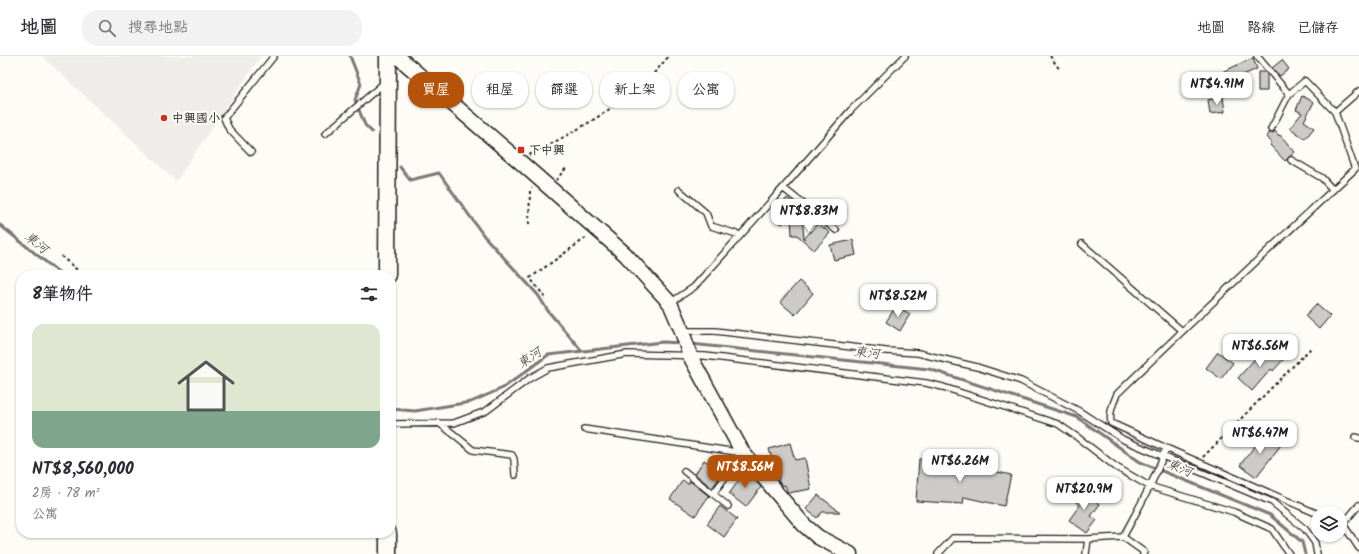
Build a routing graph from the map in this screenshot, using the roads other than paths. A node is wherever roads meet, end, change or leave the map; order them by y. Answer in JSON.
{"nodes":[{"id":1,"x":274,"y":56,"type":"edge"},
{"id":2,"x":388,"y":56,"type":"edge"},
{"id":3,"x":397,"y":56,"type":"edge"},
{"id":4,"x":905,"y":56,"type":"edge"},
{"id":5,"x":1257,"y":56,"type":"edge"},
{"id":6,"x":388,"y":80,"type":"junction"},
{"id":7,"x":1359,"y":91,"type":"edge"},
{"id":8,"x":1289,"y":94,"type":"junction"},
{"id":9,"x":1335,"y":112,"type":"junction"},
{"id":10,"x":1271,"y":129,"type":"dead end"},
{"id":11,"x":325,"y":134,"type":"dead end"},
{"id":12,"x":251,"y":152,"type":"dead end"},
{"id":13,"x":1291,"y":160,"type":"dead end"},
{"id":14,"x":783,"y":188,"type":"junction"},
{"id":15,"x":679,"y":190,"type":"dead end"},
{"id":16,"x":1333,"y":190,"type":"junction"},
{"id":17,"x":836,"y":230,"type":"dead end"},
{"id":18,"x":740,"y":235,"type":"junction"},
{"id":19,"x":1082,"y":244,"type":"dead end"},
{"id":20,"x":387,"y":270,"type":"edge"},
{"id":21,"x":670,"y":303,"type":"junction"},
{"id":22,"x":682,"y":331,"type":"junction"},
{"id":23,"x":1182,"y":331,"type":"junction"},
{"id":24,"x":690,"y":356,"type":"junction"},
{"id":25,"x":439,"y":423,"type":"junction"},
{"id":26,"x":396,"y":424,"type":"edge"},
{"id":27,"x":584,"y":429,"type":"dead end"},
{"id":28,"x":1166,"y":448,"type":"junction"},
{"id":29,"x":743,"y":453,"type":"junction"},
{"id":30,"x":1163,"y":457,"type":"junction"},
{"id":31,"x":684,"y":471,"type":"dead end"},
{"id":32,"x":515,"y":475,"type":"dead end"},
{"id":33,"x":1150,"y":484,"type":"junction"},
{"id":34,"x":713,"y":494,"type":"junction"},
{"id":35,"x":1359,"y":505,"type":"edge"},
{"id":36,"x":728,"y":506,"type":"dead end"},
{"id":37,"x":1311,"y":511,"type":"edge"},
{"id":38,"x":1347,"y":518,"type":"edge"},
{"id":39,"x":1347,"y":531,"type":"edge"},
{"id":40,"x":1123,"y":537,"type":"junction"},
{"id":41,"x":388,"y":538,"type":"edge"},
{"id":42,"x":1088,"y":539,"type":"junction"},
{"id":43,"x":1359,"y":548,"type":"edge"},
{"id":44,"x":388,"y":554,"type":"edge"},
{"id":45,"x":850,"y":554,"type":"edge"},
{"id":46,"x":938,"y":554,"type":"edge"},
{"id":47,"x":1086,"y":554,"type":"edge"},
{"id":48,"x":1143,"y":554,"type":"edge"},
{"id":49,"x":1289,"y":554,"type":"edge"},
{"id":50,"x":1317,"y":554,"type":"edge"}],
"edges":[{"from":1,"to":12,"type":"lane"},
{"from":2,"to":6,"type":"main road"},
{"from":3,"to":21,"type":"street"},
{"from":4,"to":14,"type":"lane"},
{"from":5,"to":8,"type":"lane"},
{"from":6,"to":11,"type":"lane"},
{"from":6,"to":20,"type":"main road"},
{"from":7,"to":9,"type":"lane"},
{"from":8,"to":9,"type":"lane"},
{"from":8,"to":10,"type":"lane"},
{"from":9,"to":16,"type":"lane"},
{"from":13,"to":16,"type":"lane"},
{"from":14,"to":17,"type":"lane"},
{"from":14,"to":18,"type":"lane"},
{"from":15,"to":18,"type":"lane"},
{"from":16,"to":23,"type":"lane"},
{"from":18,"to":21,"type":"lane"},
{"from":19,"to":23,"type":"lane"},
{"from":21,"to":22,"type":"street"},
{"from":22,"to":24,"type":"street"},
{"from":22,"to":30,"type":"lane"},
{"from":23,"to":28,"type":"lane"},
{"from":24,"to":25,"type":"lane"},
{"from":24,"to":29,"type":"street"},
{"from":24,"to":33,"type":"lane"},
{"from":25,"to":26,"type":"lane"},
{"from":25,"to":32,"type":"lane"},
{"from":27,"to":29,"type":"lane"},
{"from":28,"to":30,"type":"lane"},
{"from":28,"to":37,"type":"lane"},
{"from":29,"to":34,"type":"lane"},
{"from":29,"to":45,"type":"street"},
{"from":30,"to":33,"type":"lane"},
{"from":30,"to":50,"type":"lane"},
{"from":31,"to":34,"type":"lane"},
{"from":33,"to":40,"type":"lane"},
{"from":33,"to":49,"type":"lane"},
{"from":34,"to":36,"type":"lane"},
{"from":35,"to":38,"type":"lane"},
{"from":39,"to":43,"type":"lane"},
{"from":40,"to":42,"type":"lane"},
{"from":40,"to":48,"type":"lane"},
{"from":41,"to":44,"type":"main road"},
{"from":42,"to":46,"type":"lane"},
{"from":42,"to":47,"type":"lane"}]}
